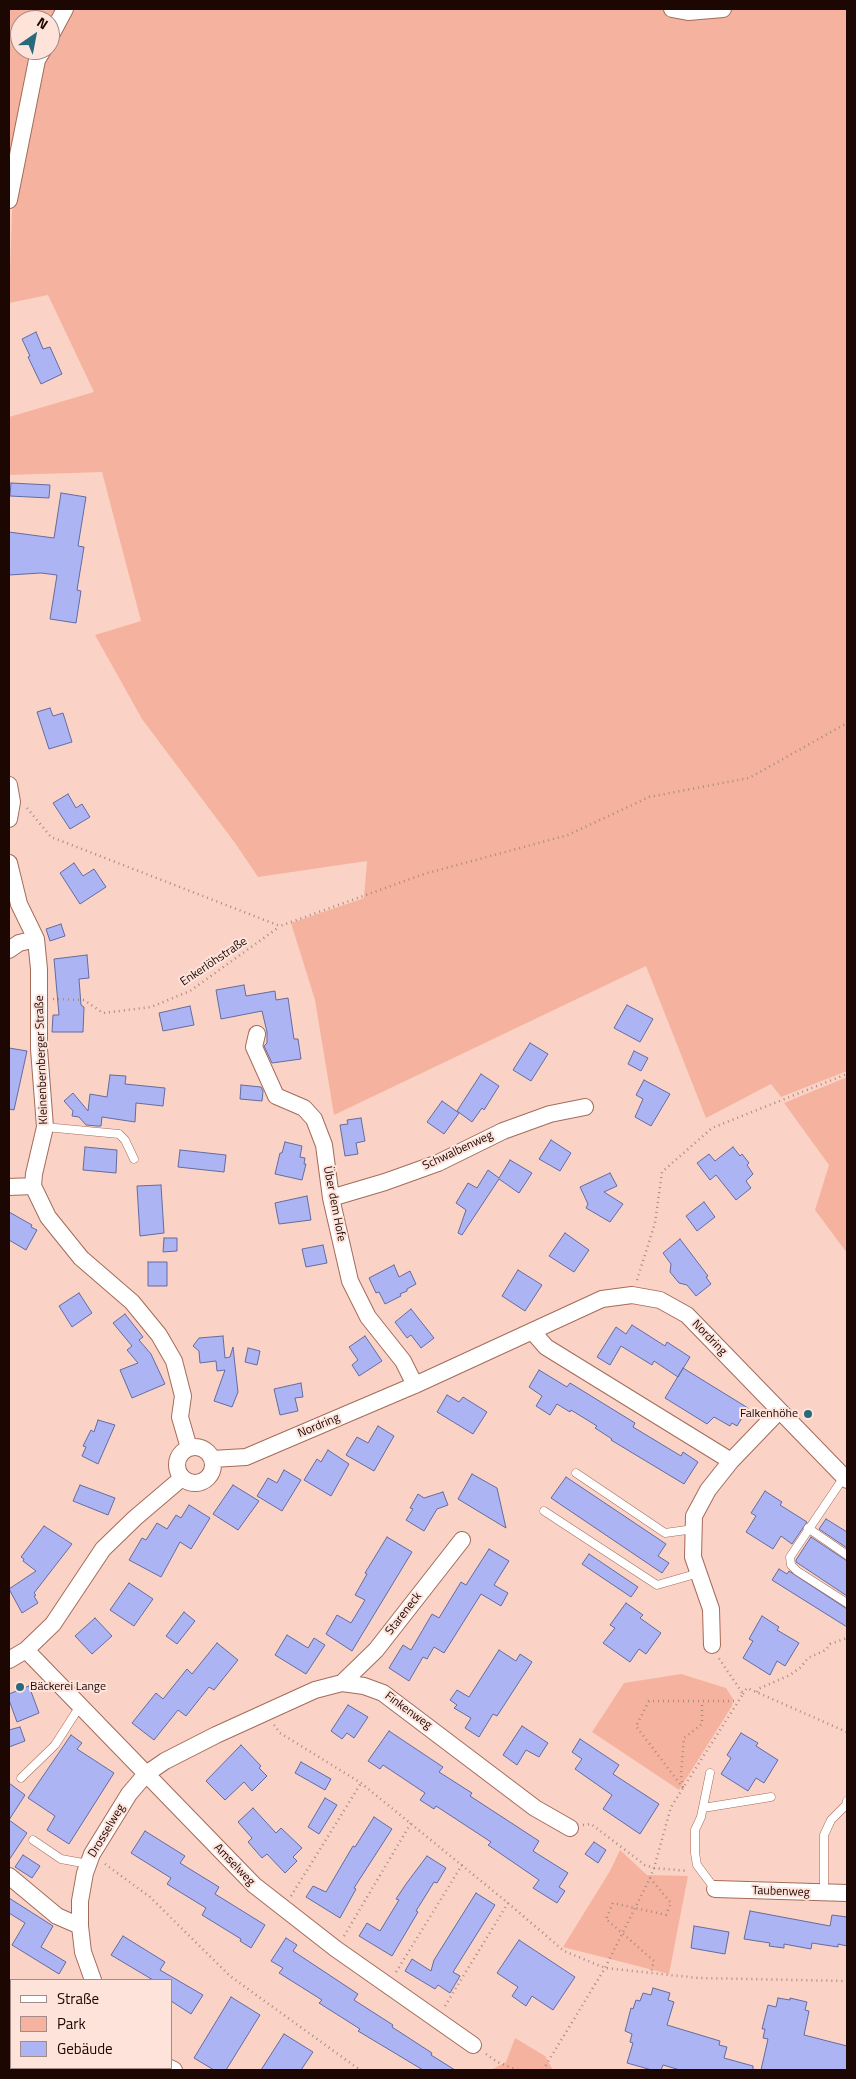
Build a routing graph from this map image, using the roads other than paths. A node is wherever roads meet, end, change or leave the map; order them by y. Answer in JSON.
{"nodes":[{"id":1,"x":672,"y":9,"type":"edge"},
{"id":2,"x":723,"y":9,"type":"edge"},
{"id":3,"x":37,"y":60,"type":"edge"},
{"id":4,"x":9,"y":200,"type":"edge"},
{"id":5,"x":9,"y":785,"type":"edge"},
{"id":6,"x":9,"y":819,"type":"edge"},
{"id":7,"x":9,"y":863,"type":"edge"},
{"id":8,"x":36,"y":939,"type":"junction"},
{"id":9,"x":9,"y":950,"type":"edge"},
{"id":10,"x":257,"y":1034,"type":"dead end"},
{"id":11,"x":585,"y":1107,"type":"dead end"},
{"id":12,"x":45,"y":1127,"type":"junction"},
{"id":13,"x":134,"y":1159,"type":"dead end"},
{"id":14,"x":9,"y":1186,"type":"edge"},
{"id":15,"x":33,"y":1186,"type":"junction"},
{"id":16,"x":332,"y":1198,"type":"junction"},
{"id":17,"x":532,"y":1331,"type":"junction"},
{"id":18,"x":415,"y":1385,"type":"junction"},
{"id":19,"x":779,"y":1411,"type":"junction"},
{"id":20,"x":189,"y":1448,"type":"junction"},
{"id":21,"x":212,"y":1459,"type":"junction"},
{"id":22,"x":731,"y":1461,"type":"junction"},
{"id":23,"x":576,"y":1473,"type":"dead end"},
{"id":24,"x":182,"y":1478,"type":"junction"},
{"id":25,"x":846,"y":1479,"type":"edge"},
{"id":26,"x":544,"y":1510,"type":"dead end"},
{"id":27,"x":808,"y":1528,"type":"junction"},
{"id":28,"x":694,"y":1530,"type":"junction"},
{"id":29,"x":462,"y":1540,"type":"dead end"},
{"id":30,"x":847,"y":1555,"type":"edge"},
{"id":31,"x":699,"y":1573,"type":"junction"},
{"id":32,"x":847,"y":1603,"type":"edge"},
{"id":33,"x":712,"y":1645,"type":"road end"},
{"id":34,"x":26,"y":1650,"type":"junction"},
{"id":35,"x":9,"y":1660,"type":"edge"},
{"id":36,"x":342,"y":1683,"type":"junction"},
{"id":37,"x":80,"y":1706,"type":"junction"},
{"id":38,"x":710,"y":1773,"type":"dead end"},
{"id":39,"x":146,"y":1774,"type":"junction"},
{"id":40,"x":21,"y":1778,"type":"dead end"},
{"id":41,"x":771,"y":1797,"type":"dead end"},
{"id":42,"x":847,"y":1801,"type":"edge"},
{"id":43,"x":703,"y":1808,"type":"junction"},
{"id":44,"x":570,"y":1828,"type":"road end"},
{"id":45,"x":33,"y":1840,"type":"dead end"},
{"id":46,"x":90,"y":1859,"type":"junction"},
{"id":47,"x":9,"y":1876,"type":"edge"},
{"id":48,"x":715,"y":1889,"type":"joint"},
{"id":49,"x":824,"y":1893,"type":"junction"},
{"id":50,"x":847,"y":1893,"type":"edge"},
{"id":51,"x":80,"y":1926,"type":"junction"},
{"id":52,"x":93,"y":1979,"type":"edge"},
{"id":53,"x":473,"y":2045,"type":"road end"}],
"edges":[{"from":1,"to":2,"type":"street"},
{"from":3,"to":4,"type":"street"},
{"from":5,"to":6,"type":"street"},
{"from":7,"to":8,"type":"street","name":"Kleinenbernberger Straße"},
{"from":8,"to":9,"type":"street"},
{"from":8,"to":12,"type":"street","name":"Kleinenbernberger Straße"},
{"from":10,"to":16,"type":"street","name":"Über dem Hofe"},
{"from":11,"to":16,"type":"street","name":"Schwalbenweg"},
{"from":12,"to":13,"type":"lane"},
{"from":12,"to":15,"type":"street","name":"Kleinenbernberger Straße"},
{"from":14,"to":15,"type":"street"},
{"from":15,"to":20,"type":"street"},
{"from":16,"to":18,"type":"street","name":"Über dem Hofe"},
{"from":17,"to":18,"type":"street","name":"Nordring"},
{"from":17,"to":19,"type":"street","name":"Nordring"},
{"from":17,"to":22,"type":"street"},
{"from":18,"to":21,"type":"street","name":"Nordring"},
{"from":19,"to":22,"type":"street"},
{"from":19,"to":25,"type":"street","name":"Nordring"},
{"from":20,"to":21,"type":"street"},
{"from":20,"to":24,"type":"street"},
{"from":21,"to":24,"type":"street"},
{"from":22,"to":28,"type":"street"},
{"from":23,"to":28,"type":"lane"},
{"from":24,"to":34,"type":"street"},
{"from":25,"to":27,"type":"lane"},
{"from":26,"to":31,"type":"lane"},
{"from":27,"to":30,"type":"lane"},
{"from":27,"to":32,"type":"lane"},
{"from":28,"to":31,"type":"street"},
{"from":29,"to":36,"type":"street","name":"Stareneck"},
{"from":31,"to":33,"type":"street"},
{"from":34,"to":35,"type":"street"},
{"from":34,"to":37,"type":"street","name":"Amselweg"},
{"from":36,"to":39,"type":"street","name":"Finkenweg"},
{"from":36,"to":44,"type":"street","name":"Finkenweg"},
{"from":37,"to":39,"type":"street","name":"Amselweg"},
{"from":37,"to":40,"type":"lane"},
{"from":38,"to":43,"type":"lane"},
{"from":39,"to":46,"type":"street","name":"Drosselweg"},
{"from":39,"to":53,"type":"street","name":"Amselweg"},
{"from":41,"to":43,"type":"lane"},
{"from":42,"to":49,"type":"lane"},
{"from":43,"to":48,"type":"lane"},
{"from":45,"to":46,"type":"lane"},
{"from":46,"to":51,"type":"street","name":"Drosselweg"},
{"from":47,"to":51,"type":"street"},
{"from":48,"to":49,"type":"street","name":"Taubenweg"},
{"from":49,"to":50,"type":"street","name":"Taubenweg"},
{"from":51,"to":52,"type":"street","name":"Drosselweg"}]}
